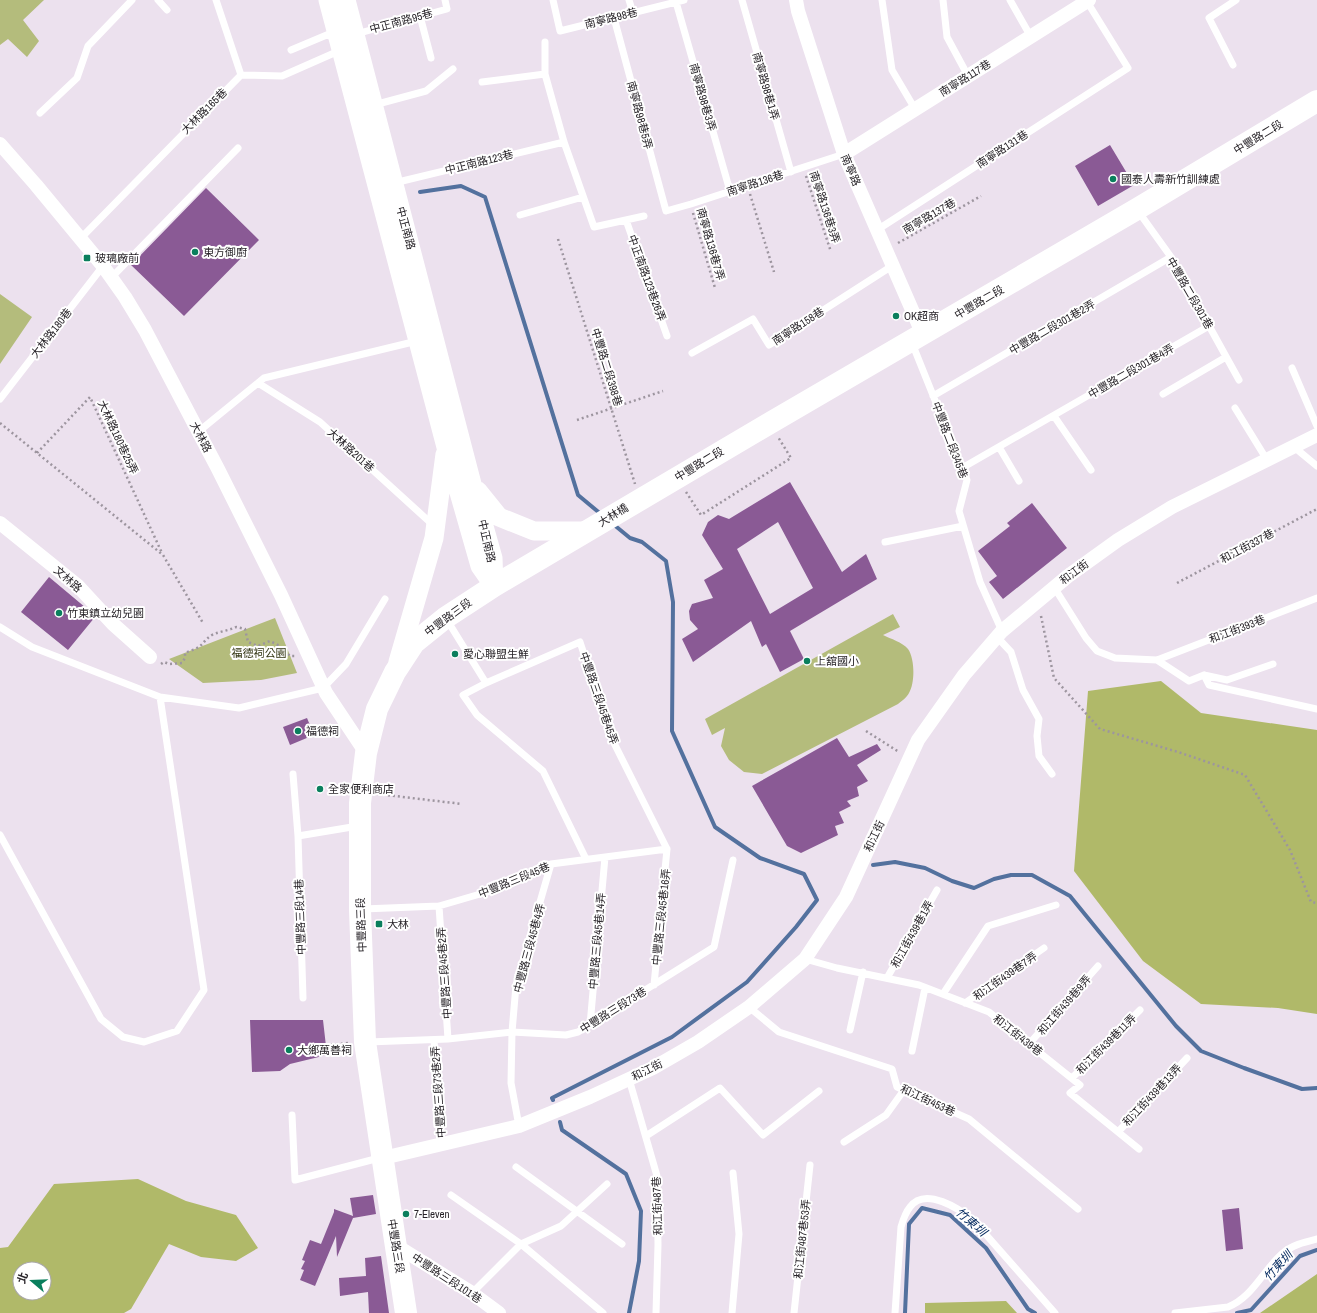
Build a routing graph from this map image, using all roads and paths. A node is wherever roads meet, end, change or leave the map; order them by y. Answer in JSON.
{"nodes":[{"id":1,"x":132,"y":0,"type":"edge"},
{"id":2,"x":158,"y":0,"type":"edge"},
{"id":3,"x":216,"y":0,"type":"edge"},
{"id":4,"x":328,"y":0,"type":"edge"},
{"id":5,"x":346,"y":0,"type":"edge"},
{"id":6,"x":445,"y":0,"type":"edge"},
{"id":7,"x":553,"y":0,"type":"edge"},
{"id":8,"x":630,"y":0,"type":"edge"},
{"id":9,"x":684,"y":0,"type":"edge"},
{"id":10,"x":742,"y":0,"type":"edge"},
{"id":11,"x":796,"y":0,"type":"edge"},
{"id":12,"x":882,"y":0,"type":"edge"},
{"id":13,"x":943,"y":0,"type":"edge"},
{"id":14,"x":1010,"y":0,"type":"edge"},
{"id":15,"x":1236,"y":0,"type":"edge"},
{"id":16,"x":1087,"y":1,"type":"edge"},
{"id":17,"x":676,"y":2,"type":"junction"},
{"id":18,"x":167,"y":10,"type":"dead end"},
{"id":19,"x":633,"y":13,"type":"junction"},
{"id":20,"x":420,"y":16,"type":"junction"},
{"id":21,"x":614,"y":18,"type":"junction"},
{"id":22,"x":1031,"y":36,"type":"junction"},
{"id":23,"x":348,"y":42,"type":"junction"},
{"id":24,"x":545,"y":42,"type":"dead end"},
{"id":25,"x":291,"y":50,"type":"dead end"},
{"id":26,"x":431,"y":58,"type":"dead end"},
{"id":27,"x":1233,"y":65,"type":"dead end"},
{"id":28,"x":452,"y":69,"type":"dead end"},
{"id":29,"x":545,"y":74,"type":"junction"},
{"id":30,"x":241,"y":75,"type":"junction"},
{"id":31,"x":968,"y":76,"type":"junction"},
{"id":32,"x":482,"y":82,"type":"dead end"},
{"id":33,"x":1317,"y":101,"type":"edge"},
{"id":34,"x":374,"y":105,"type":"junction"},
{"id":35,"x":915,"y":109,"type":"junction"},
{"id":36,"x":40,"y":113,"type":"dead end"},
{"id":37,"x":564,"y":142,"type":"junction"},
{"id":38,"x":0,"y":144,"type":"edge"},
{"id":39,"x":238,"y":148,"type":"dead end"},
{"id":40,"x":844,"y":154,"type":"junction"},
{"id":41,"x":803,"y":168,"type":"junction"},
{"id":42,"x":791,"y":172,"type":"junction"},
{"id":43,"x":394,"y":183,"type":"junction"},
{"id":44,"x":747,"y":186,"type":"junction"},
{"id":45,"x":730,"y":191,"type":"junction"},
{"id":46,"x":981,"y":196,"type":"dead end"},
{"id":47,"x":583,"y":197,"type":"junction"},
{"id":48,"x":691,"y":204,"type":"junction"},
{"id":49,"x":1137,"y":209,"type":"junction"},
{"id":50,"x":666,"y":211,"type":"joint"},
{"id":51,"x":520,"y":215,"type":"dead end"},
{"id":52,"x":644,"y":216,"type":"dead end"},
{"id":53,"x":626,"y":220,"type":"junction"},
{"id":54,"x":877,"y":230,"type":"junction"},
{"id":55,"x":80,"y":239,"type":"junction"},
{"id":56,"x":558,"y":239,"type":"dead end"},
{"id":57,"x":885,"y":250,"type":"junction"},
{"id":58,"x":831,"y":252,"type":"dead end"},
{"id":59,"x":1170,"y":257,"type":"junction"},
{"id":60,"x":103,"y":266,"type":"junction"},
{"id":61,"x":892,"y":266,"type":"junction"},
{"id":62,"x":774,"y":272,"type":"dead end"},
{"id":63,"x":111,"y":278,"type":"junction"},
{"id":64,"x":715,"y":288,"type":"dead end"},
{"id":65,"x":1209,"y":326,"type":"junction"},
{"id":66,"x":667,"y":336,"type":"dead end"},
{"id":67,"x":917,"y":338,"type":"junction"},
{"id":68,"x":417,"y":340,"type":"junction"},
{"id":69,"x":692,"y":353,"type":"dead end"},
{"id":70,"x":1226,"y":357,"type":"junction"},
{"id":71,"x":1292,"y":368,"type":"dead end"},
{"id":72,"x":1239,"y":380,"type":"dead end"},
{"id":73,"x":258,"y":383,"type":"junction"},
{"id":74,"x":663,"y":391,"type":"dead end"},
{"id":75,"x":1163,"y":394,"type":"dead end"},
{"id":76,"x":933,"y":396,"type":"junction"},
{"id":77,"x":0,"y":399,"type":"edge"},
{"id":78,"x":1235,"y":408,"type":"dead end"},
{"id":79,"x":611,"y":409,"type":"junction"},
{"id":80,"x":1054,"y":416,"type":"junction"},
{"id":81,"x":578,"y":420,"type":"dead end"},
{"id":82,"x":770,"y":422,"type":"junction"},
{"id":83,"x":0,"y":423,"type":"edge"},
{"id":84,"x":1317,"y":426,"type":"edge"},
{"id":85,"x":198,"y":432,"type":"junction"},
{"id":86,"x":1317,"y":435,"type":"edge"},
{"id":87,"x":446,"y":447,"type":"junction"},
{"id":88,"x":998,"y":447,"type":"junction"},
{"id":89,"x":1294,"y":447,"type":"junction"},
{"id":90,"x":37,"y":453,"type":"junction"},
{"id":91,"x":1267,"y":460,"type":"junction"},
{"id":92,"x":1317,"y":466,"type":"edge"},
{"id":93,"x":962,"y":468,"type":"junction"},
{"id":94,"x":1090,"y":470,"type":"dead end"},
{"id":95,"x":677,"y":477,"type":"junction"},
{"id":96,"x":1019,"y":481,"type":"dead end"},
{"id":97,"x":472,"y":484,"type":"junction"},
{"id":98,"x":640,"y":500,"type":"junction"},
{"id":99,"x":1317,"y":509,"type":"edge"},
{"id":100,"x":0,"y":523,"type":"edge"},
{"id":101,"x":963,"y":526,"type":"junction"},
{"id":102,"x":435,"y":527,"type":"junction"},
{"id":103,"x":587,"y":531,"type":"junction"},
{"id":104,"x":885,"y":542,"type":"dead end"},
{"id":105,"x":163,"y":555,"type":"junction"},
{"id":106,"x":1177,"y":583,"type":"dead end"},
{"id":107,"x":494,"y":586,"type":"junction"},
{"id":108,"x":1054,"y":587,"type":"junction"},
{"id":109,"x":1317,"y":598,"type":"edge"},
{"id":110,"x":385,"y":599,"type":"dead end"},
{"id":111,"x":1037,"y":601,"type":"junction"},
{"id":112,"x":445,"y":618,"type":"junction"},
{"id":113,"x":203,"y":623,"type":"dead end"},
{"id":114,"x":0,"y":627,"type":"edge"},
{"id":115,"x":1000,"y":634,"type":"junction"},
{"id":116,"x":308,"y":655,"type":"junction"},
{"id":117,"x":150,"y":657,"type":"joint"},
{"id":118,"x":1157,"y":660,"type":"junction"},
{"id":119,"x":1273,"y":664,"type":"dead end"},
{"id":120,"x":395,"y":672,"type":"junction"},
{"id":121,"x":1204,"y":675,"type":"junction"},
{"id":122,"x":486,"y":683,"type":"junction"},
{"id":123,"x":323,"y":688,"type":"junction"},
{"id":124,"x":160,"y":697,"type":"junction"},
{"id":125,"x":1317,"y":709,"type":"edge"},
{"id":126,"x":866,"y":731,"type":"dead end"},
{"id":127,"x":366,"y":753,"type":"junction"},
{"id":128,"x":910,"y":758,"type":"junction"},
{"id":129,"x":293,"y":774,"type":"dead end"},
{"id":130,"x":1052,"y":774,"type":"dead end"},
{"id":131,"x":362,"y":792,"type":"junction"},
{"id":132,"x":462,"y":804,"type":"dead end"},
{"id":133,"x":360,"y":825,"type":"junction"},
{"id":134,"x":0,"y":835,"type":"edge"},
{"id":135,"x":298,"y":836,"type":"junction"},
{"id":136,"x":667,"y":849,"type":"junction"},
{"id":137,"x":605,"y":857,"type":"junction"},
{"id":138,"x":586,"y":859,"type":"junction"},
{"id":139,"x":733,"y":860,"type":"dead end"},
{"id":140,"x":551,"y":864,"type":"junction"},
{"id":141,"x":937,"y":890,"type":"dead end"},
{"id":142,"x":1317,"y":903,"type":"edge"},
{"id":143,"x":1056,"y":905,"type":"dead end"},
{"id":144,"x":439,"y":906,"type":"junction"},
{"id":145,"x":360,"y":910,"type":"junction"},
{"id":146,"x":1044,"y":948,"type":"dead end"},
{"id":147,"x":805,"y":959,"type":"junction"},
{"id":148,"x":1098,"y":966,"type":"dead end"},
{"id":149,"x":863,"y":972,"type":"junction"},
{"id":150,"x":887,"y":978,"type":"junction"},
{"id":151,"x":654,"y":985,"type":"junction"},
{"id":152,"x":925,"y":988,"type":"junction"},
{"id":153,"x":943,"y":994,"type":"junction"},
{"id":154,"x":303,"y":998,"type":"dead end"},
{"id":155,"x":965,"y":1003,"type":"junction"},
{"id":156,"x":749,"y":1007,"type":"junction"},
{"id":157,"x":1140,"y":1010,"type":"dead end"},
{"id":158,"x":590,"y":1025,"type":"junction"},
{"id":159,"x":850,"y":1030,"type":"dead end"},
{"id":160,"x":512,"y":1032,"type":"junction"},
{"id":161,"x":448,"y":1039,"type":"junction"},
{"id":162,"x":434,"y":1040,"type":"junction"},
{"id":163,"x":365,"y":1042,"type":"junction"},
{"id":164,"x":1029,"y":1044,"type":"junction"},
{"id":165,"x":326,"y":1046,"type":"dead end"},
{"id":166,"x":912,"y":1051,"type":"dead end"},
{"id":167,"x":1186,"y":1058,"type":"dead end"},
{"id":168,"x":1072,"y":1078,"type":"junction"},
{"id":169,"x":629,"y":1079,"type":"junction"},
{"id":170,"x":904,"y":1090,"type":"junction"},
{"id":171,"x":819,"y":1091,"type":"dead end"},
{"id":172,"x":292,"y":1115,"type":"dead end"},
{"id":173,"x":519,"y":1126,"type":"junction"},
{"id":174,"x":1118,"y":1132,"type":"junction"},
{"id":175,"x":646,"y":1136,"type":"junction"},
{"id":176,"x":844,"y":1142,"type":"dead end"},
{"id":177,"x":441,"y":1144,"type":"junction"},
{"id":178,"x":1139,"y":1149,"type":"dead end"},
{"id":179,"x":383,"y":1158,"type":"junction"},
{"id":180,"x":810,"y":1165,"type":"dead end"},
{"id":181,"x":516,"y":1167,"type":"dead end"},
{"id":182,"x":733,"y":1174,"type":"dead end"},
{"id":183,"x":607,"y":1184,"type":"dead end"},
{"id":184,"x":451,"y":1194,"type":"dead end"},
{"id":185,"x":1078,"y":1209,"type":"dead end"},
{"id":186,"x":578,"y":1211,"type":"junction"},
{"id":187,"x":1317,"y":1239,"type":"edge"},
{"id":188,"x":521,"y":1244,"type":"junction"},
{"id":189,"x":622,"y":1244,"type":"dead end"},
{"id":190,"x":395,"y":1245,"type":"junction"},
{"id":191,"x":472,"y":1294,"type":"junction"},
{"id":192,"x":406,"y":1313,"type":"edge"},
{"id":193,"x":499,"y":1313,"type":"edge"},
{"id":194,"x":603,"y":1313,"type":"edge"},
{"id":195,"x":656,"y":1313,"type":"edge"},
{"id":196,"x":732,"y":1313,"type":"edge"},
{"id":197,"x":794,"y":1313,"type":"edge"},
{"id":198,"x":895,"y":1313,"type":"edge"},
{"id":199,"x":1055,"y":1313,"type":"edge"},
{"id":200,"x":1175,"y":1313,"type":"edge"}],
"edges":[{"from":1,"to":36,"type":"lane"},
{"from":2,"to":18,"type":"lane"},
{"from":3,"to":30,"type":"lane"},
{"from":4,"to":23,"type":"street","name":"中正南路"},
{"from":5,"to":23,"type":"street","name":"中正南路"},
{"from":6,"to":20,"type":"lane","name":"中正南路95巷"},
{"from":7,"to":21,"type":"lane","name":"南寧路98巷"},
{"from":8,"to":19,"type":"lane"},
{"from":9,"to":17,"type":"lane","name":"南寧路98巷"},
{"from":10,"to":42,"type":"lane","name":"南寧路98巷1弄"},
{"from":11,"to":40,"type":"street","name":"南寧路"},
{"from":12,"to":35,"type":"lane"},
{"from":13,"to":31,"type":"lane"},
{"from":14,"to":22,"type":"lane"},
{"from":15,"to":27,"type":"lane"},
{"from":16,"to":22,"type":"street","name":"南寧路117巷"},
{"from":16,"to":54,"type":"lane","name":"南寧路131巷"},
{"from":17,"to":19,"type":"lane","name":"南寧路98巷"},
{"from":17,"to":45,"type":"lane","name":"南寧路98巷3弄"},
{"from":19,"to":21,"type":"lane","name":"南寧路98巷"},
{"from":20,"to":23,"type":"lane","name":"中正南路95巷"},
{"from":20,"to":26,"type":"lane"},
{"from":21,"to":50,"type":"lane","name":"南寧路98巷5弄"},
{"from":22,"to":31,"type":"street","name":"南寧路117巷"},
{"from":23,"to":25,"type":"lane"},
{"from":23,"to":30,"type":"lane"},
{"from":23,"to":34,"type":"street","name":"中正南路"},
{"from":23,"to":68,"type":"street","name":"中正南路"},
{"from":24,"to":29,"type":"lane"},
{"from":28,"to":34,"type":"lane"},
{"from":29,"to":32,"type":"lane"},
{"from":29,"to":37,"type":"lane"},
{"from":30,"to":55,"type":"lane","name":"大林路165巷"},
{"from":31,"to":35,"type":"street","name":"南寧路117巷"},
{"from":33,"to":49,"type":"main road","name":"中豐路二段"},
{"from":34,"to":43,"type":"street","name":"中正南路"},
{"from":35,"to":40,"type":"street","name":"南寧路117巷"},
{"from":37,"to":43,"type":"lane","name":"中正南路123巷"},
{"from":37,"to":47,"type":"lane"},
{"from":38,"to":55,"type":"street","name":"大林路"},
{"from":39,"to":63,"type":"lane"},
{"from":40,"to":41,"type":"lane","name":"南寧路136巷"},
{"from":40,"to":54,"type":"street","name":"南寧路"},
{"from":41,"to":42,"type":"lane","name":"南寧路136巷"},
{"from":41,"to":58,"type":"path","name":"南寧路136巷3弄"},
{"from":42,"to":44,"type":"lane","name":"南寧路136巷"},
{"from":43,"to":97,"type":"street","name":"中正南路"},
{"from":44,"to":45,"type":"lane","name":"南寧路136巷"},
{"from":44,"to":62,"type":"path"},
{"from":45,"to":48,"type":"lane","name":"南寧路136巷"},
{"from":46,"to":57,"type":"path","name":"南寧路137巷"},
{"from":47,"to":51,"type":"lane"},
{"from":47,"to":53,"type":"lane"},
{"from":48,"to":50,"type":"lane","name":"南寧路136巷"},
{"from":48,"to":64,"type":"path","name":"南寧路136巷7弄"},
{"from":49,"to":59,"type":"lane","name":"中豐路二段301巷"},
{"from":49,"to":67,"type":"main road","name":"中豐路二段"},
{"from":52,"to":53,"type":"lane"},
{"from":53,"to":66,"type":"lane","name":"中正南路123巷26弄"},
{"from":54,"to":57,"type":"street","name":"南寧路"},
{"from":55,"to":60,"type":"street","name":"大林路"},
{"from":56,"to":79,"type":"path","name":"中豐路二段398巷"},
{"from":57,"to":61,"type":"street","name":"南寧路"},
{"from":59,"to":65,"type":"lane","name":"中豐路二段301巷"},
{"from":59,"to":76,"type":"lane","name":"中豐路二段301巷2弄"},
{"from":60,"to":63,"type":"street","name":"大林路"},
{"from":60,"to":77,"type":"lane","name":"大林路180巷"},
{"from":61,"to":67,"type":"street","name":"南寧路"},
{"from":61,"to":69,"type":"lane","name":"南寧路158巷"},
{"from":63,"to":85,"type":"street","name":"大林路"},
{"from":65,"to":70,"type":"lane","name":"中豐路二段301巷"},
{"from":65,"to":80,"type":"lane","name":"中豐路二段301巷4弄"},
{"from":67,"to":76,"type":"lane","name":"中豐路二段345巷"},
{"from":67,"to":82,"type":"main road","name":"中豐路二段"},
{"from":68,"to":73,"type":"lane"},
{"from":68,"to":87,"type":"street","name":"中正南路"},
{"from":70,"to":72,"type":"lane","name":"中豐路二段301巷"},
{"from":70,"to":75,"type":"lane"},
{"from":71,"to":84,"type":"lane"},
{"from":73,"to":85,"type":"lane"},
{"from":73,"to":102,"type":"lane","name":"大林路201巷"},
{"from":74,"to":79,"type":"path"},
{"from":76,"to":93,"type":"lane","name":"中豐路二段345巷"},
{"from":78,"to":91,"type":"lane"},
{"from":79,"to":81,"type":"path"},
{"from":79,"to":98,"type":"path","name":"中豐路二段398巷"},
{"from":80,"to":88,"type":"lane","name":"中豐路二段301巷4弄"},
{"from":80,"to":94,"type":"lane"},
{"from":82,"to":95,"type":"main road","name":"中豐路二段"},
{"from":82,"to":95,"type":"path"},
{"from":83,"to":90,"type":"path","name":"大林路180巷25弄"},
{"from":85,"to":116,"type":"street","name":"大林路"},
{"from":86,"to":89,"type":"street","name":"和江街"},
{"from":87,"to":102,"type":"street"},
{"from":87,"to":107,"type":"street","name":"中正南路"},
{"from":88,"to":93,"type":"lane","name":"中豐路二段301巷4弄"},
{"from":88,"to":96,"type":"lane"},
{"from":89,"to":91,"type":"street","name":"和江街"},
{"from":89,"to":92,"type":"lane"},
{"from":90,"to":105,"type":"path","name":"大林路180巷25弄"},
{"from":90,"to":105,"type":"path","name":"大林路180巷25弄"},
{"from":91,"to":108,"type":"street","name":"和江街"},
{"from":93,"to":101,"type":"lane","name":"中豐路二段345巷"},
{"from":95,"to":98,"type":"main road","name":"中豐路二段"},
{"from":97,"to":103,"type":"street"},
{"from":97,"to":107,"type":"street","name":"中正南路"},
{"from":98,"to":103,"type":"main road","name":"大林橋"},
{"from":99,"to":106,"type":"path","name":"和江街337巷"},
{"from":100,"to":117,"type":"street","name":"文林路"},
{"from":101,"to":104,"type":"lane"},
{"from":101,"to":115,"type":"lane","name":"中豐路二段345巷"},
{"from":102,"to":120,"type":"street"},
{"from":103,"to":107,"type":"main road"},
{"from":105,"to":113,"type":"path","name":"大林路180巷25弄"},
{"from":107,"to":112,"type":"main road","name":"中豐路三段"},
{"from":108,"to":111,"type":"street","name":"和江街"},
{"from":108,"to":118,"type":"lane","name":"和江街393巷"},
{"from":109,"to":118,"type":"lane","name":"和江街393巷"},
{"from":110,"to":123,"type":"lane"},
{"from":111,"to":115,"type":"street","name":"和江街"},
{"from":111,"to":142,"type":"path"},
{"from":112,"to":120,"type":"main road","name":"中豐路三段"},
{"from":112,"to":122,"type":"lane"},
{"from":114,"to":124,"type":"lane"},
{"from":115,"to":128,"type":"street","name":"和江街"},
{"from":115,"to":130,"type":"lane","name":"中豐路二段345巷"},
{"from":116,"to":117,"type":"path"},
{"from":116,"to":123,"type":"street","name":"大林路"},
{"from":118,"to":121,"type":"lane"},
{"from":119,"to":121,"type":"lane"},
{"from":120,"to":127,"type":"main road","name":"中豐路三段"},
{"from":121,"to":125,"type":"lane"},
{"from":122,"to":136,"type":"lane","name":"中豐路三段45巷45弄"},
{"from":122,"to":138,"type":"lane"},
{"from":123,"to":124,"type":"lane"},
{"from":123,"to":127,"type":"street","name":"大林路"},
{"from":124,"to":134,"type":"lane"},
{"from":126,"to":128,"type":"path"},
{"from":127,"to":131,"type":"main road","name":"中豐路三段"},
{"from":128,"to":147,"type":"street","name":"和江街"},
{"from":129,"to":135,"type":"lane","name":"中豐路三段14巷"},
{"from":131,"to":132,"type":"path"},
{"from":131,"to":133,"type":"main road","name":"中豐路三段"},
{"from":133,"to":135,"type":"lane"},
{"from":133,"to":145,"type":"main road","name":"中豐路三段"},
{"from":135,"to":154,"type":"lane","name":"中豐路三段14巷"},
{"from":136,"to":137,"type":"lane","name":"中豐路三段45巷"},
{"from":136,"to":151,"type":"lane","name":"中豐路三段45巷16弄"},
{"from":137,"to":138,"type":"lane","name":"中豐路三段45巷"},
{"from":137,"to":158,"type":"lane","name":"中豐路三段45巷14弄"},
{"from":138,"to":140,"type":"lane","name":"中豐路三段45巷"},
{"from":139,"to":151,"type":"lane","name":"中豐路三段73巷"},
{"from":140,"to":144,"type":"lane","name":"中豐路三段45巷"},
{"from":140,"to":160,"type":"lane","name":"中豐路三段45巷4弄"},
{"from":141,"to":150,"type":"lane","name":"和江街439巷1弄"},
{"from":143,"to":153,"type":"lane"},
{"from":144,"to":145,"type":"lane","name":"中豐路三段45巷"},
{"from":144,"to":161,"type":"lane","name":"中豐路三段45巷2弄"},
{"from":145,"to":163,"type":"main road","name":"中豐路三段"},
{"from":146,"to":155,"type":"lane","name":"和江街439巷7弄"},
{"from":147,"to":149,"type":"lane","name":"和江街439巷"},
{"from":147,"to":156,"type":"street","name":"和江街"},
{"from":148,"to":164,"type":"lane","name":"和江街439巷9弄"},
{"from":149,"to":150,"type":"lane","name":"和江街439巷"},
{"from":149,"to":159,"type":"lane"},
{"from":150,"to":152,"type":"lane","name":"和江街439巷"},
{"from":151,"to":158,"type":"lane","name":"中豐路三段73巷"},
{"from":152,"to":153,"type":"lane","name":"和江街439巷"},
{"from":152,"to":166,"type":"lane"},
{"from":153,"to":155,"type":"lane","name":"和江街439巷"},
{"from":155,"to":164,"type":"lane","name":"和江街439巷"},
{"from":156,"to":169,"type":"street","name":"和江街"},
{"from":156,"to":170,"type":"lane","name":"和江街453巷"},
{"from":157,"to":168,"type":"lane","name":"和江街439巷11弄"},
{"from":158,"to":160,"type":"lane","name":"中豐路三段73巷"},
{"from":160,"to":161,"type":"lane","name":"中豐路三段73巷"},
{"from":160,"to":173,"type":"lane","name":"中豐路三段45巷4弄"},
{"from":161,"to":162,"type":"lane","name":"中豐路三段73巷"},
{"from":162,"to":163,"type":"lane","name":"中豐路三段73巷"},
{"from":162,"to":177,"type":"lane","name":"中豐路三段73巷2弄"},
{"from":163,"to":165,"type":"path"},
{"from":163,"to":179,"type":"main road","name":"中豐路三段"},
{"from":164,"to":168,"type":"lane","name":"和江街439巷"},
{"from":167,"to":174,"type":"lane","name":"和江街439巷13弄"},
{"from":168,"to":174,"type":"lane"},
{"from":169,"to":173,"type":"street","name":"和江街"},
{"from":169,"to":175,"type":"lane","name":"和江街487巷"},
{"from":170,"to":176,"type":"lane"},
{"from":170,"to":185,"type":"lane","name":"和江街453巷"},
{"from":171,"to":175,"type":"lane"},
{"from":172,"to":179,"type":"lane"},
{"from":173,"to":177,"type":"street","name":"和江街"},
{"from":174,"to":178,"type":"lane"},
{"from":175,"to":195,"type":"lane","name":"和江街487巷"},
{"from":177,"to":179,"type":"street","name":"和江街"},
{"from":179,"to":190,"type":"main road","name":"中豐路三段"},
{"from":180,"to":197,"type":"lane","name":"和江街487巷53弄"},
{"from":181,"to":186,"type":"lane"},
{"from":182,"to":196,"type":"lane"},
{"from":183,"to":186,"type":"lane"},
{"from":184,"to":188,"type":"lane"},
{"from":186,"to":188,"type":"lane"},
{"from":186,"to":189,"type":"lane"},
{"from":187,"to":200,"type":"lane"},
{"from":188,"to":191,"type":"lane"},
{"from":188,"to":194,"type":"lane"},
{"from":190,"to":191,"type":"street","name":"中豐路三段101巷"},
{"from":190,"to":192,"type":"main road","name":"中豐路三段"},
{"from":191,"to":193,"type":"street","name":"中豐路三段101巷"},
{"from":198,"to":199,"type":"lane"}]}
